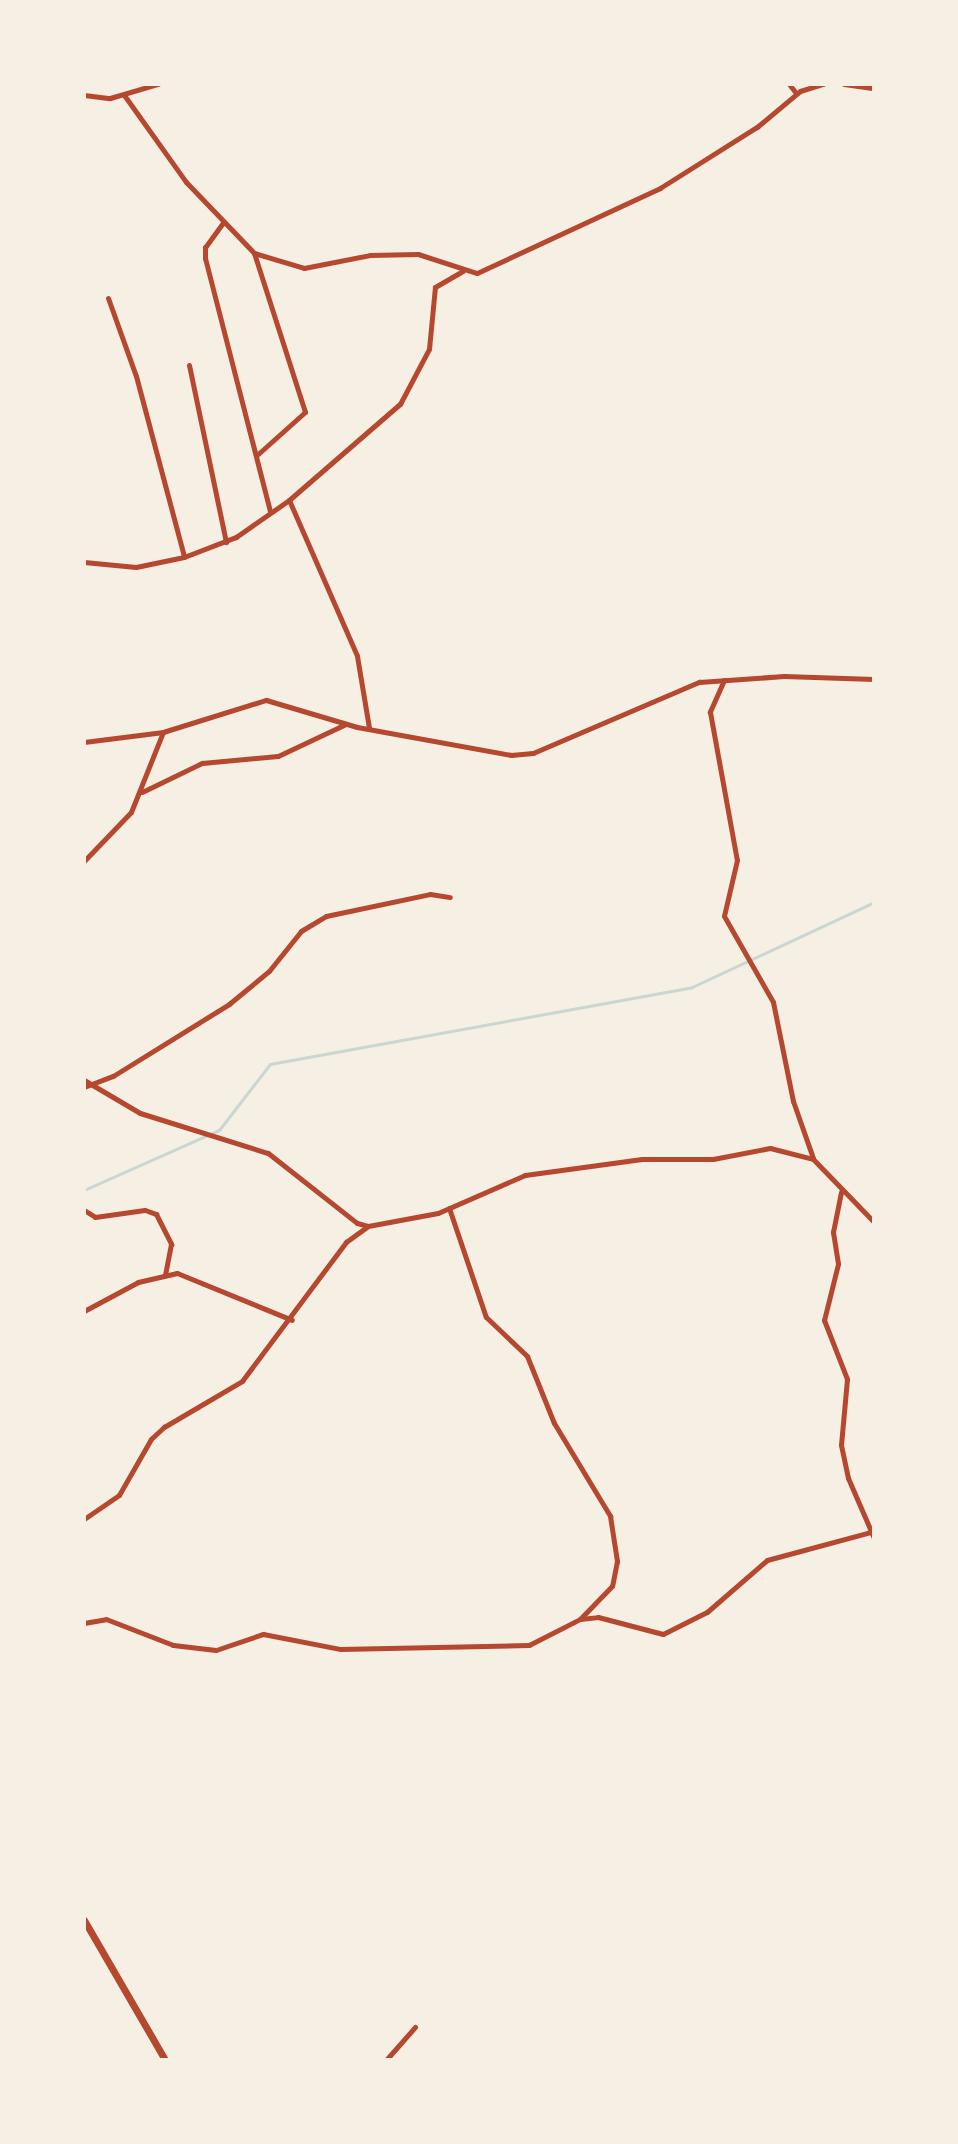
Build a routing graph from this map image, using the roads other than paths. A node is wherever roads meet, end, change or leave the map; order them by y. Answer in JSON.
{"nodes":[{"id":1,"x":130,"y":84,"type":"edge"},
{"id":2,"x":158,"y":84,"type":"edge"},
{"id":3,"x":789,"y":84,"type":"edge"},
{"id":4,"x":824,"y":84,"type":"edge"},
{"id":5,"x":844,"y":84,"type":"edge"},
{"id":6,"x":874,"y":88,"type":"edge"},
{"id":7,"x":796,"y":93,"type":"junction"},
{"id":8,"x":127,"y":94,"type":"junction"},
{"id":9,"x":84,"y":95,"type":"edge"},
{"id":10,"x":222,"y":224,"type":"junction"},
{"id":11,"x":254,"y":253,"type":"junction"},
{"id":12,"x":465,"y":271,"type":"junction"},
{"id":13,"x":108,"y":298,"type":"dead end"},
{"id":14,"x":189,"y":365,"type":"dead end"},
{"id":15,"x":258,"y":454,"type":"junction"},
{"id":16,"x":289,"y":500,"type":"junction"},
{"id":17,"x":270,"y":511,"type":"junction"},
{"id":18,"x":226,"y":542,"type":"junction"},
{"id":19,"x":184,"y":557,"type":"junction"},
{"id":20,"x":84,"y":562,"type":"edge"},
{"id":21,"x":874,"y":679,"type":"edge"},
{"id":22,"x":724,"y":680,"type":"junction"},
{"id":23,"x":346,"y":724,"type":"junction"},
{"id":24,"x":369,"y":728,"type":"junction"},
{"id":25,"x":163,"y":732,"type":"junction"},
{"id":26,"x":84,"y":742,"type":"edge"},
{"id":27,"x":142,"y":792,"type":"junction"},
{"id":28,"x":84,"y":861,"type":"edge"},
{"id":29,"x":450,"y":897,"type":"dead end"},
{"id":30,"x":86,"y":1084,"type":"edge"},
{"id":31,"x":813,"y":1159,"type":"junction"},
{"id":32,"x":841,"y":1192,"type":"junction"},
{"id":33,"x":449,"y":1208,"type":"junction"},
{"id":34,"x":84,"y":1210,"type":"edge"},
{"id":35,"x":874,"y":1222,"type":"edge"},
{"id":36,"x":368,"y":1226,"type":"junction"},
{"id":37,"x":165,"y":1274,"type":"junction"},
{"id":38,"x":84,"y":1311,"type":"edge"},
{"id":39,"x":292,"y":1320,"type":"junction"},
{"id":40,"x":84,"y":1519,"type":"edge"},
{"id":41,"x":873,"y":1535,"type":"edge"},
{"id":42,"x":580,"y":1619,"type":"junction"},
{"id":43,"x":84,"y":1623,"type":"edge"},
{"id":44,"x":84,"y":1920,"type":"edge"},
{"id":45,"x":415,"y":2027,"type":"dead end"},
{"id":46,"x":165,"y":2060,"type":"edge"},
{"id":47,"x":386,"y":2060,"type":"edge"}],
"edges":[{"from":1,"to":8,"type":"street"},
{"from":2,"to":8,"type":"street"},
{"from":3,"to":7,"type":"street"},
{"from":4,"to":7,"type":"street"},
{"from":5,"to":6,"type":"street"},
{"from":7,"to":12,"type":"street"},
{"from":8,"to":9,"type":"street"},
{"from":8,"to":10,"type":"street"},
{"from":10,"to":11,"type":"street"},
{"from":10,"to":15,"type":"street"},
{"from":11,"to":12,"type":"street"},
{"from":11,"to":15,"type":"street"},
{"from":12,"to":16,"type":"street"},
{"from":13,"to":19,"type":"street"},
{"from":14,"to":18,"type":"street"},
{"from":15,"to":17,"type":"street"},
{"from":16,"to":17,"type":"street"},
{"from":16,"to":24,"type":"street"},
{"from":17,"to":18,"type":"street"},
{"from":18,"to":19,"type":"street"},
{"from":19,"to":20,"type":"street"},
{"from":21,"to":22,"type":"street"},
{"from":22,"to":24,"type":"street"},
{"from":22,"to":31,"type":"street"},
{"from":23,"to":24,"type":"street"},
{"from":23,"to":25,"type":"street"},
{"from":23,"to":27,"type":"street"},
{"from":25,"to":26,"type":"street"},
{"from":25,"to":27,"type":"street"},
{"from":27,"to":28,"type":"street"},
{"from":29,"to":30,"type":"street"},
{"from":30,"to":36,"type":"street"},
{"from":31,"to":32,"type":"street"},
{"from":31,"to":33,"type":"street"},
{"from":32,"to":35,"type":"street"},
{"from":32,"to":41,"type":"street"},
{"from":33,"to":36,"type":"street"},
{"from":33,"to":42,"type":"street"},
{"from":34,"to":37,"type":"street"},
{"from":36,"to":39,"type":"street"},
{"from":37,"to":38,"type":"street"},
{"from":37,"to":39,"type":"street"},
{"from":39,"to":40,"type":"street"},
{"from":41,"to":42,"type":"street"},
{"from":42,"to":43,"type":"street"},
{"from":44,"to":46,"type":"street"},
{"from":45,"to":47,"type":"street"}]}
